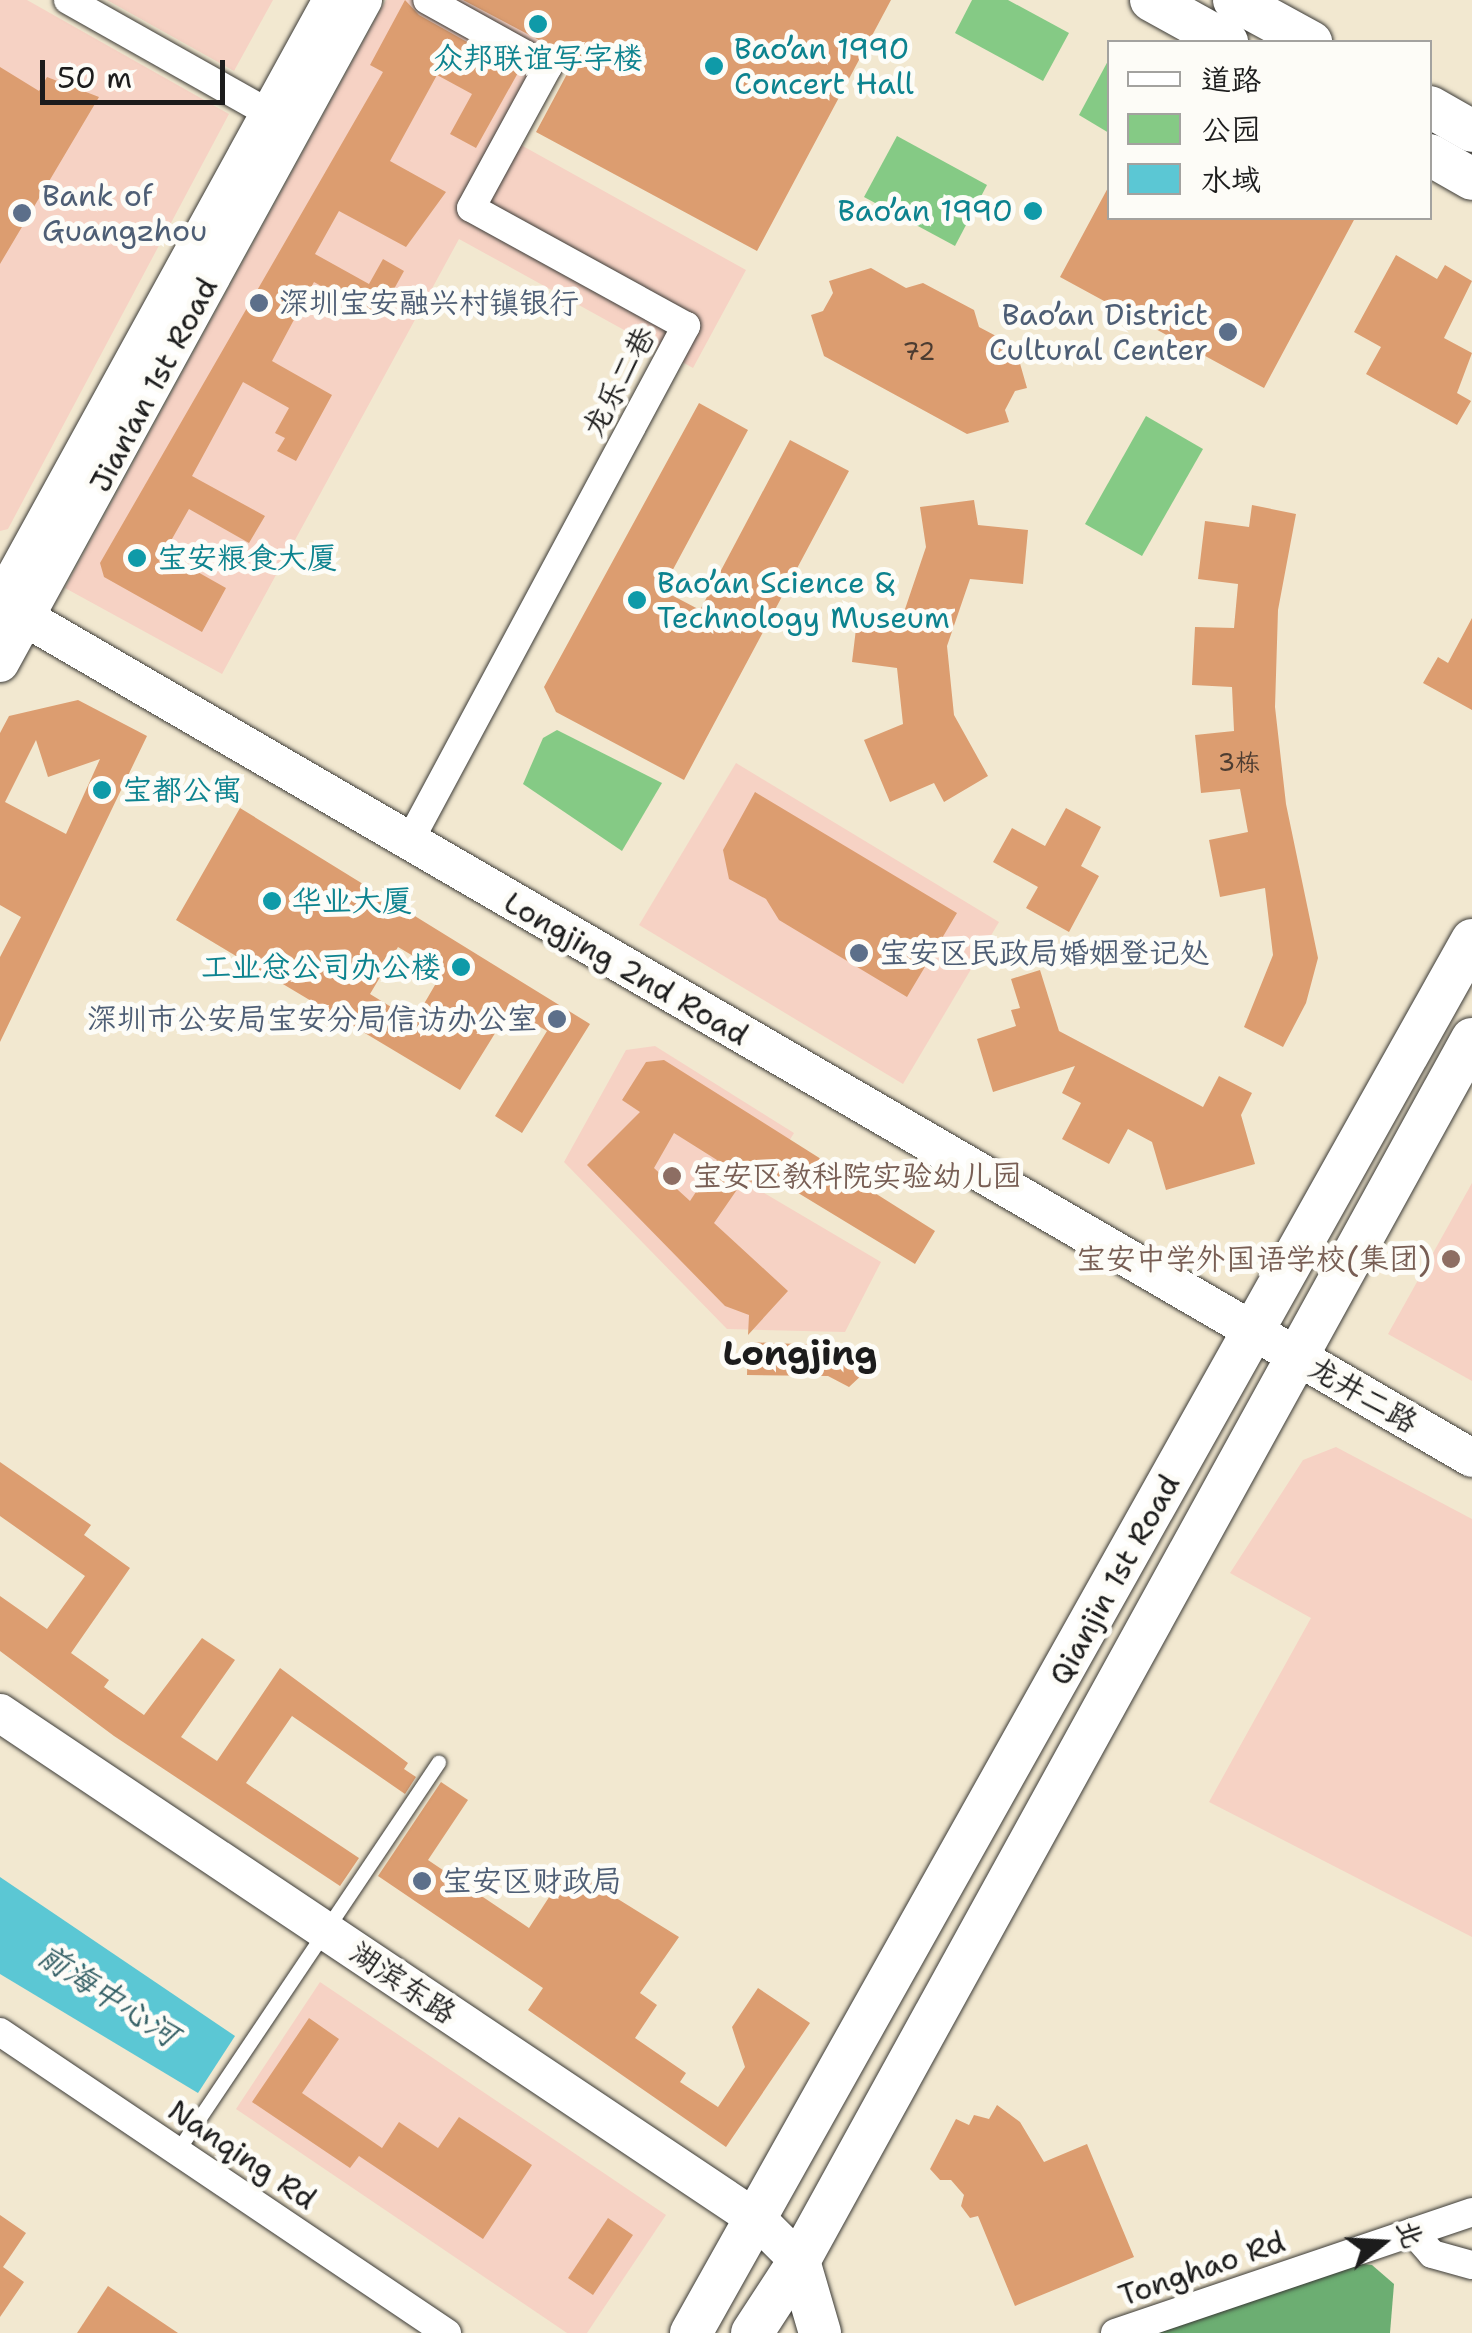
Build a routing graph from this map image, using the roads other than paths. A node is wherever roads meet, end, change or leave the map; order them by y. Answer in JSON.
{"nodes":[{"id":1,"x":68,"y":0,"type":"edge"},
{"id":2,"x":332,"y":0,"type":"edge"},
{"id":3,"x":362,"y":0,"type":"edge"},
{"id":4,"x":427,"y":0,"type":"edge"},
{"id":5,"x":1150,"y":0,"type":"edge"},
{"id":6,"x":1234,"y":0,"type":"edge"},
{"id":7,"x":1223,"y":40,"type":"edge"},
{"id":8,"x":1308,"y":40,"type":"edge"},
{"id":9,"x":1432,"y":109,"type":"edge"},
{"id":10,"x":270,"y":114,"type":"junction"},
{"id":11,"x":1472,"y":131,"type":"edge"},
{"id":12,"x":1432,"y":156,"type":"edge"},
{"id":13,"x":1472,"y":179,"type":"edge"},
{"id":14,"x":7,"y":607,"type":"edge"},
{"id":15,"x":0,"y":663,"type":"edge"},
{"id":16,"x":408,"y":842,"type":"junction"},
{"id":17,"x":1472,"y":940,"type":"edge"},
{"id":18,"x":1472,"y":1040,"type":"edge"},
{"id":19,"x":1254,"y":1332,"type":"junction"},
{"id":20,"x":1296,"y":1356,"type":"junction"},
{"id":21,"x":1472,"y":1458,"type":"edge"},
{"id":22,"x":0,"y":1713,"type":"edge"},
{"id":23,"x":439,"y":1762,"type":"dead end"},
{"id":24,"x":326,"y":1931,"type":"junction"},
{"id":25,"x":0,"y":2032,"type":"edge"},
{"id":26,"x":178,"y":2152,"type":"junction"},
{"id":27,"x":1472,"y":2212,"type":"edge"},
{"id":28,"x":759,"y":2221,"type":"junction"},
{"id":29,"x":1414,"y":2232,"type":"junction"},
{"id":30,"x":798,"y":2261,"type":"junction"},
{"id":31,"x":1472,"y":2265,"type":"edge"},
{"id":32,"x":447,"y":2333,"type":"edge"},
{"id":33,"x":691,"y":2333,"type":"edge"},
{"id":34,"x":752,"y":2333,"type":"edge"},
{"id":35,"x":820,"y":2333,"type":"edge"},
{"id":36,"x":1115,"y":2333,"type":"edge"}],
"edges":[{"from":1,"to":10,"type":"street"},
{"from":2,"to":10,"type":"main road","name":"Jian'an 1st Road"},
{"from":3,"to":14,"type":"main road","name":"Jian'an 1st Road"},
{"from":4,"to":16,"type":"street","name":"龙乐二巷"},
{"from":5,"to":7,"type":"main road"},
{"from":6,"to":8,"type":"main road"},
{"from":9,"to":11,"type":"main road"},
{"from":10,"to":14,"type":"main road","name":"Jian'an 1st Road"},
{"from":12,"to":13,"type":"main road"},
{"from":14,"to":15,"type":"main road","name":"Jian'an 1st Road"},
{"from":14,"to":16,"type":"main road","name":"Longjing 2nd Road"},
{"from":16,"to":19,"type":"main road","name":"Longjing 2nd Road"},
{"from":17,"to":19,"type":"main road","name":"Qianjin 1st Road"},
{"from":18,"to":20,"type":"main road","name":"Qianjin 1st Road"},
{"from":19,"to":20,"type":"main road","name":"龙井二路"},
{"from":19,"to":28,"type":"main road","name":"Qianjin 1st Road"},
{"from":20,"to":21,"type":"main road","name":"龙井二路"},
{"from":20,"to":30,"type":"main road","name":"Qianjin 1st Road"},
{"from":22,"to":24,"type":"main road","name":"湖滨东路"},
{"from":23,"to":24,"type":"lane"},
{"from":24,"to":26,"type":"lane"},
{"from":24,"to":28,"type":"main road","name":"湖滨东路"},
{"from":25,"to":26,"type":"street","name":"Nanqing Rd"},
{"from":26,"to":32,"type":"street","name":"Nanqing Rd"},
{"from":27,"to":29,"type":"street","name":"Tonghao Rd"},
{"from":28,"to":30,"type":"main road","name":"湖滨东路"},
{"from":28,"to":33,"type":"main road","name":"Qianjin 1st Road"},
{"from":29,"to":31,"type":"street"},
{"from":29,"to":36,"type":"street","name":"Tonghao Rd"},
{"from":30,"to":34,"type":"main road","name":"Qianjin 1st Road"},
{"from":30,"to":35,"type":"main road"}]}
